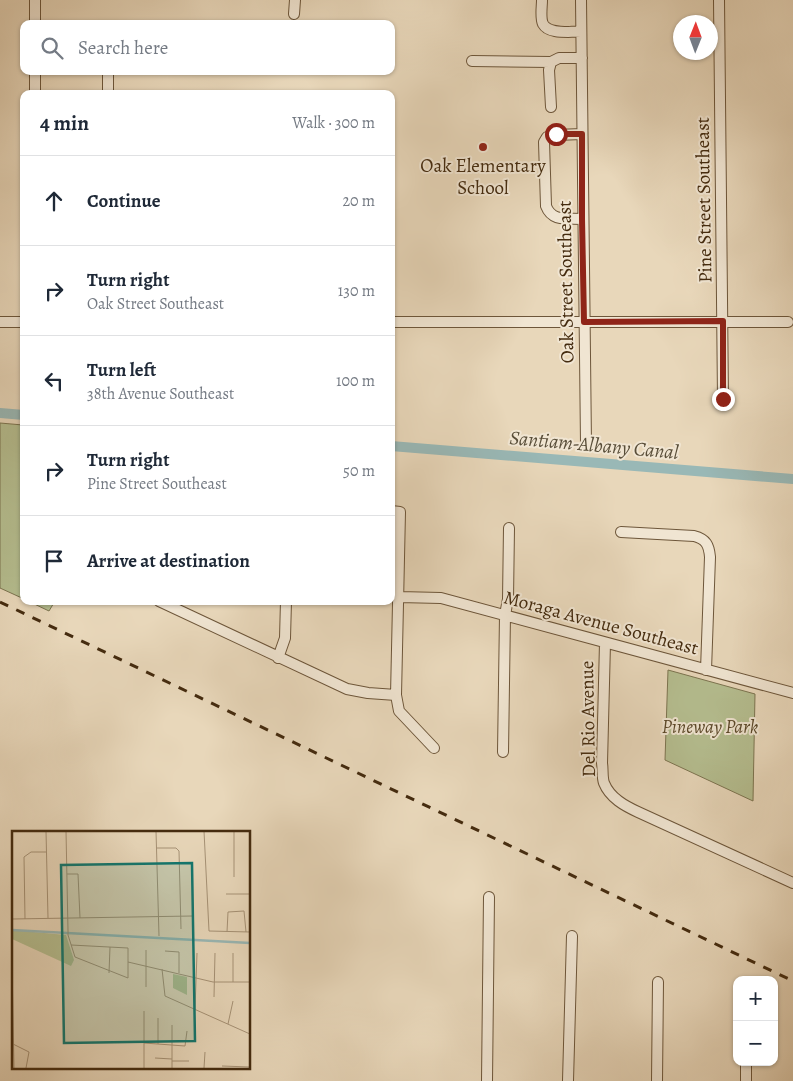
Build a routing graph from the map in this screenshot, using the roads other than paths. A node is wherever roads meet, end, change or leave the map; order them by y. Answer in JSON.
{"nodes":[{"id":1,"x":34,"y":0,"type":"edge"},
{"id":2,"x":294,"y":0,"type":"edge"},
{"id":3,"x":542,"y":0,"type":"edge"},
{"id":4,"x":581,"y":0,"type":"edge"},
{"id":5,"x":719,"y":0,"type":"edge"},
{"id":6,"x":294,"y":14,"type":"dead end"},
{"id":7,"x":35,"y":20,"type":"edge"},
{"id":8,"x":581,"y":32,"type":"junction"},
{"id":9,"x":582,"y":58,"type":"junction"},
{"id":10,"x":472,"y":61,"type":"dead end"},
{"id":11,"x":551,"y":62,"type":"junction"},
{"id":12,"x":35,"y":75,"type":"edge"},
{"id":13,"x":108,"y":75,"type":"edge"},
{"id":14,"x":35,"y":90,"type":"edge"},
{"id":15,"x":108,"y":90,"type":"edge"},
{"id":16,"x":551,"y":107,"type":"dead end"},
{"id":17,"x":582,"y":134,"type":"junction"},
{"id":18,"x":582,"y":219,"type":"junction"},
{"id":19,"x":723,"y":321,"type":"junction"},
{"id":20,"x":0,"y":322,"type":"edge"},
{"id":21,"x":20,"y":322,"type":"edge"},
{"id":22,"x":395,"y":322,"type":"edge"},
{"id":23,"x":584,"y":322,"type":"junction"},
{"id":24,"x":788,"y":322,"type":"dead end"},
{"id":25,"x":723,"y":399,"type":"dead end"},
{"id":26,"x":586,"y":444,"type":"dead end"},
{"id":27,"x":396,"y":512,"type":"edge"},
{"id":28,"x":509,"y":528,"type":"dead end"},
{"id":29,"x":621,"y":532,"type":"dead end"},
{"id":30,"x":399,"y":597,"type":"junction"},
{"id":31,"x":167,"y":605,"type":"edge"},
{"id":32,"x":286,"y":605,"type":"edge"},
{"id":33,"x":505,"y":615,"type":"junction"},
{"id":34,"x":605,"y":643,"type":"junction"},
{"id":35,"x":278,"y":658,"type":"junction"},
{"id":36,"x":706,"y":670,"type":"junction"},
{"id":37,"x":793,"y":693,"type":"edge"},
{"id":38,"x":396,"y":695,"type":"junction"},
{"id":39,"x":434,"y":748,"type":"dead end"},
{"id":40,"x":503,"y":752,"type":"dead end"},
{"id":41,"x":793,"y":883,"type":"edge"},
{"id":42,"x":489,"y":897,"type":"dead end"},
{"id":43,"x":572,"y":936,"type":"dead end"},
{"id":44,"x":658,"y":982,"type":"dead end"},
{"id":45,"x":746,"y":1066,"type":"edge"},
{"id":46,"x":487,"y":1081,"type":"edge"},
{"id":47,"x":568,"y":1081,"type":"edge"},
{"id":48,"x":657,"y":1081,"type":"edge"},
{"id":49,"x":746,"y":1081,"type":"edge"}],
"edges":[{"from":1,"to":7,"type":"street"},
{"from":2,"to":6,"type":"street"},
{"from":3,"to":8,"type":"street"},
{"from":4,"to":8,"type":"street","name":"Oak Street Southeast"},
{"from":5,"to":19,"type":"street","name":"Pine Street Southeast"},
{"from":8,"to":9,"type":"street","name":"Oak Street Southeast"},
{"from":9,"to":11,"type":"street"},
{"from":9,"to":17,"type":"street","name":"Oak Street Southeast"},
{"from":10,"to":11,"type":"street"},
{"from":11,"to":16,"type":"street"},
{"from":12,"to":14,"type":"street"},
{"from":13,"to":15,"type":"street"},
{"from":17,"to":18,"type":"street","name":"Oak Street Southeast"},
{"from":17,"to":18,"type":"street"},
{"from":18,"to":23,"type":"street","name":"Oak Street Southeast"},
{"from":19,"to":23,"type":"street"},
{"from":19,"to":24,"type":"street"},
{"from":19,"to":25,"type":"street","name":"Pine Street Southeast"},
{"from":20,"to":21,"type":"street"},
{"from":22,"to":23,"type":"street"},
{"from":23,"to":26,"type":"street","name":"Oak Street Southeast"},
{"from":27,"to":30,"type":"street"},
{"from":28,"to":33,"type":"street"},
{"from":29,"to":36,"type":"street"},
{"from":30,"to":33,"type":"street","name":"Moraga Avenue Southeast"},
{"from":30,"to":38,"type":"street"},
{"from":31,"to":35,"type":"street"},
{"from":32,"to":35,"type":"street"},
{"from":33,"to":34,"type":"street","name":"Moraga Avenue Southeast"},
{"from":33,"to":40,"type":"street"},
{"from":34,"to":36,"type":"street","name":"Moraga Avenue Southeast"},
{"from":34,"to":41,"type":"street","name":"Del Rio Avenue"},
{"from":35,"to":38,"type":"street"},
{"from":36,"to":37,"type":"street","name":"Moraga Avenue Southeast"},
{"from":38,"to":39,"type":"street"},
{"from":42,"to":46,"type":"street"},
{"from":43,"to":47,"type":"street"},
{"from":44,"to":48,"type":"street"},
{"from":45,"to":49,"type":"street"}]}
